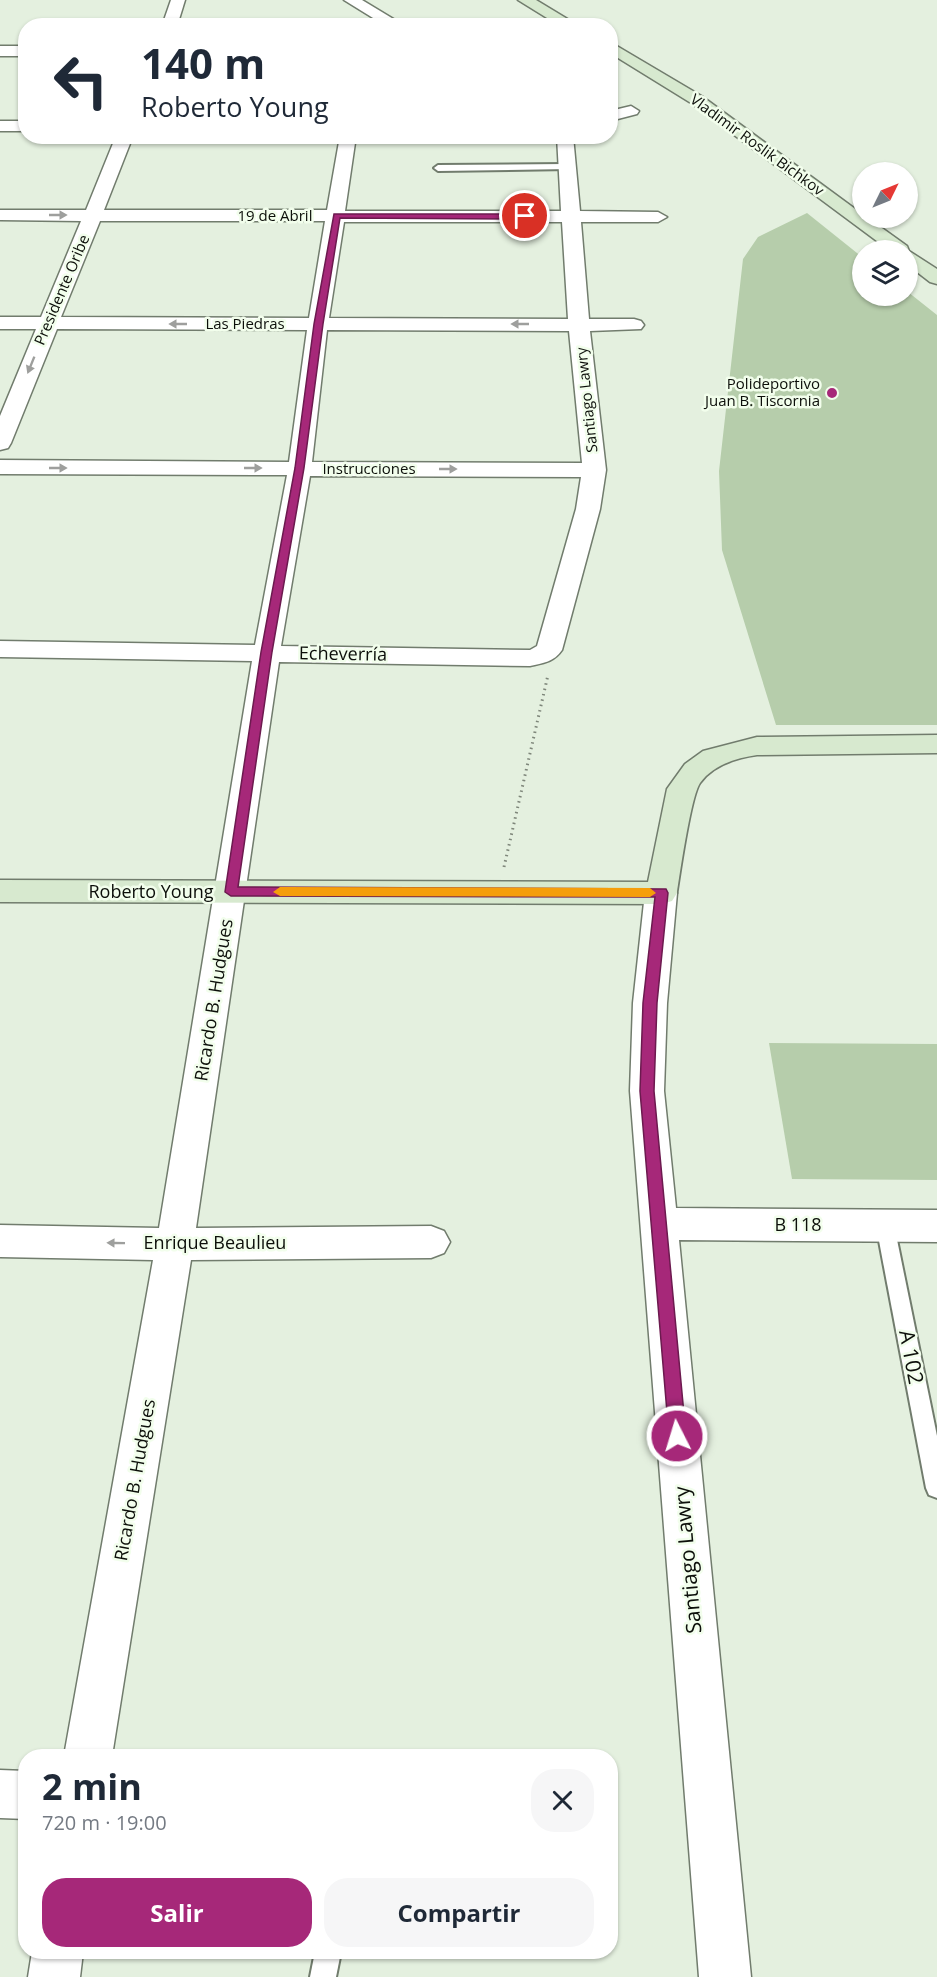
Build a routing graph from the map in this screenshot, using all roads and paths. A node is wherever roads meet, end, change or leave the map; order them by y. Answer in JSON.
{"nodes":[{"id":1,"x":178,"y":0,"type":"edge"},
{"id":2,"x":351,"y":0,"type":"edge"},
{"id":3,"x":525,"y":0,"type":"edge"},
{"id":4,"x":172,"y":18,"type":"edge"},
{"id":5,"x":384,"y":18,"type":"edge"},
{"id":6,"x":558,"y":18,"type":"edge"},
{"id":7,"x":0,"y":51,"type":"edge"},
{"id":8,"x":18,"y":51,"type":"edge"},
{"id":9,"x":618,"y":51,"type":"edge"},
{"id":10,"x":631,"y":111,"type":"dead end"},
{"id":11,"x":618,"y":114,"type":"edge"},
{"id":12,"x":0,"y":126,"type":"edge"},
{"id":13,"x":18,"y":126,"type":"edge"},
{"id":14,"x":121,"y":144,"type":"edge"},
{"id":15,"x":347,"y":144,"type":"edge"},
{"id":16,"x":565,"y":144,"type":"edge"},
{"id":17,"x":567,"y":167,"type":"junction"},
{"id":18,"x":438,"y":168,"type":"dead end"},
{"id":19,"x":0,"y":215,"type":"edge"},
{"id":20,"x":93,"y":215,"type":"junction"},
{"id":21,"x":336,"y":216,"type":"junction"},
{"id":22,"x":572,"y":217,"type":"junction"},
{"id":23,"x":658,"y":217,"type":"dead end"},
{"id":24,"x":887,"y":240,"type":"edge"},
{"id":25,"x":918,"y":264,"type":"edge"},
{"id":26,"x":937,"y":278,"type":"edge"},
{"id":27,"x":0,"y":323,"type":"edge"},
{"id":28,"x":47,"y":323,"type":"junction"},
{"id":29,"x":318,"y":324,"type":"junction"},
{"id":30,"x":579,"y":324,"type":"junction"},
{"id":31,"x":634,"y":325,"type":"dead end"},
{"id":32,"x":0,"y":443,"type":"edge"},
{"id":33,"x":0,"y":467,"type":"edge"},
{"id":34,"x":300,"y":468,"type":"junction"},
{"id":35,"x":594,"y":470,"type":"junction"},
{"id":36,"x":0,"y":649,"type":"edge"},
{"id":37,"x":267,"y":652,"type":"junction"},
{"id":38,"x":542,"y":655,"type":"junction"},
{"id":39,"x":937,"y":744,"type":"edge"},
{"id":40,"x":0,"y":891,"type":"edge"},
{"id":41,"x":231,"y":892,"type":"junction"},
{"id":42,"x":499,"y":892,"type":"junction"},
{"id":43,"x":662,"y":893,"type":"junction"},
{"id":44,"x":658,"y":1224,"type":"junction"},
{"id":45,"x":885,"y":1226,"type":"junction"},
{"id":46,"x":937,"y":1226,"type":"edge"},
{"id":47,"x":0,"y":1241,"type":"edge"},
{"id":48,"x":431,"y":1242,"type":"dead end"},
{"id":49,"x":175,"y":1244,"type":"junction"},
{"id":50,"x":937,"y":1488,"type":"edge"},
{"id":51,"x":89,"y":1749,"type":"edge"},
{"id":52,"x":0,"y":1794,"type":"edge"},
{"id":53,"x":18,"y":1795,"type":"edge"},
{"id":54,"x":57,"y":1959,"type":"edge"},
{"id":55,"x":327,"y":1959,"type":"edge"},
{"id":56,"x":54,"y":1977,"type":"edge"},
{"id":57,"x":323,"y":1977,"type":"edge"},
{"id":58,"x":725,"y":1977,"type":"edge"}],
"edges":[{"from":1,"to":4,"type":"street"},
{"from":2,"to":5,"type":"street"},
{"from":3,"to":6,"type":"street"},
{"from":7,"to":8,"type":"street"},
{"from":9,"to":24,"type":"street","name":"Vladimir Roslik Bichkov"},
{"from":10,"to":11,"type":"street"},
{"from":12,"to":13,"type":"street"},
{"from":14,"to":20,"type":"street","name":"Presidente Oribe"},
{"from":15,"to":21,"type":"street","name":"Ricardo B. Hudgues"},
{"from":16,"to":17,"type":"street","name":"Santiago Lawry"},
{"from":17,"to":18,"type":"lane"},
{"from":17,"to":22,"type":"street","name":"Santiago Lawry"},
{"from":19,"to":20,"type":"street","name":"19 de Abril","one_way":true},
{"from":20,"to":21,"type":"street","name":"19 de Abril"},
{"from":20,"to":28,"type":"street","name":"Presidente Oribe"},
{"from":21,"to":22,"type":"street","name":"19 de Abril"},
{"from":21,"to":29,"type":"street","name":"Ricardo B. Hudgues"},
{"from":22,"to":23,"type":"street","name":"19 de Abril"},
{"from":22,"to":30,"type":"street","name":"Santiago Lawry"},
{"from":25,"to":26,"type":"street"},
{"from":27,"to":28,"type":"street","name":"Las Piedras"},
{"from":29,"to":28,"type":"street","name":"Las Piedras","one_way":true},
{"from":28,"to":32,"type":"street","name":"Presidente Oribe","one_way":true},
{"from":30,"to":29,"type":"street","name":"Las Piedras","one_way":true},
{"from":29,"to":34,"type":"street","name":"Ricardo B. Hudgues"},
{"from":30,"to":31,"type":"street","name":"Las Piedras"},
{"from":30,"to":35,"type":"street","name":"Santiago Lawry"},
{"from":33,"to":34,"type":"street","name":"Instrucciones","one_way":true},
{"from":34,"to":35,"type":"street","name":"Instrucciones","one_way":true},
{"from":34,"to":37,"type":"street","name":"Ricardo B. Hudgues"},
{"from":35,"to":38,"type":"street","name":"Santiago Lawry"},
{"from":36,"to":37,"type":"street","name":"Echeverría"},
{"from":37,"to":38,"type":"street","name":"Echeverría"},
{"from":37,"to":41,"type":"street","name":"Ricardo B. Hudgues"},
{"from":38,"to":42,"type":"path"},
{"from":39,"to":43,"type":"street"},
{"from":40,"to":41,"type":"street","name":"Roberto Young"},
{"from":41,"to":42,"type":"street","name":"Roberto Young"},
{"from":41,"to":49,"type":"street","name":"Ricardo B. Hudgues"},
{"from":42,"to":43,"type":"street","name":"Roberto Young"},
{"from":43,"to":44,"type":"street","name":"Santiago Lawry"},
{"from":44,"to":45,"type":"street","name":"B 118"},
{"from":44,"to":58,"type":"street","name":"Santiago Lawry"},
{"from":45,"to":46,"type":"street","name":"B 118"},
{"from":45,"to":50,"type":"lane","name":"A 102"},
{"from":49,"to":47,"type":"street","name":"Enrique Beaulieu","one_way":true},
{"from":48,"to":49,"type":"street","name":"Enrique Beaulieu"},
{"from":49,"to":51,"type":"street","name":"Ricardo B. Hudgues"},
{"from":52,"to":53,"type":"street"},
{"from":54,"to":56,"type":"street"},
{"from":55,"to":57,"type":"lane"}]}
